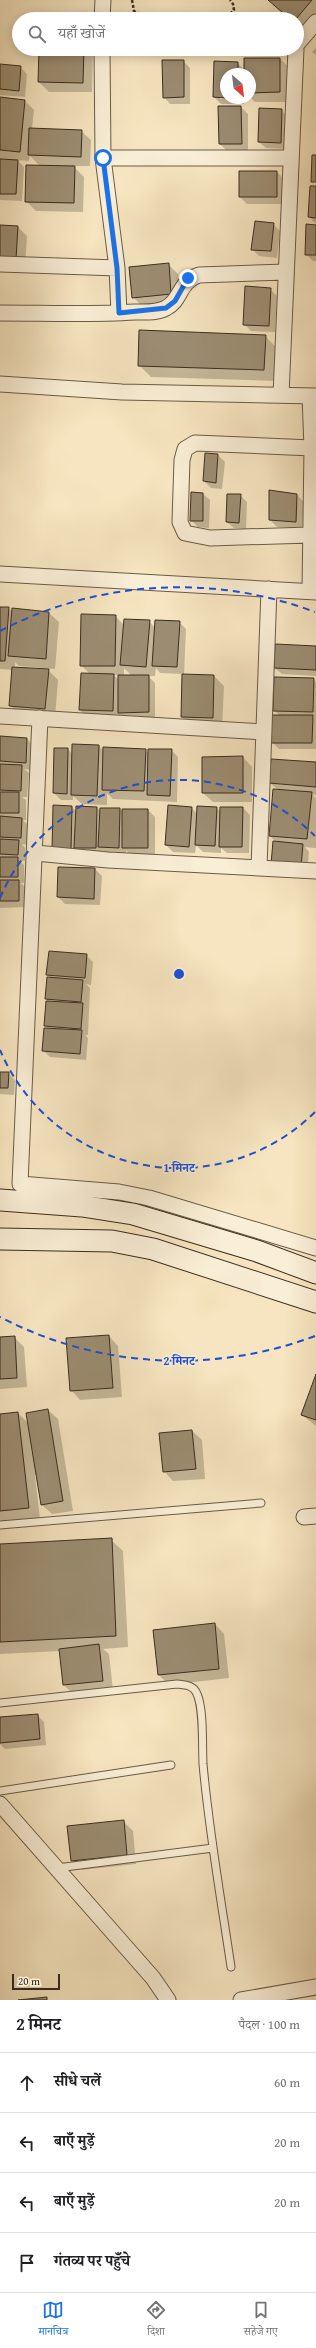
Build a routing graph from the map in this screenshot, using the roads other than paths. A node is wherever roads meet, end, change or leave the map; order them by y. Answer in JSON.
{"nodes":[{"id":1,"x":103,"y":0,"type":"edge"},
{"id":2,"x":102,"y":12,"type":"edge"},
{"id":3,"x":316,"y":22,"type":"edge"},
{"id":4,"x":304,"y":36,"type":"edge"},
{"id":5,"x":102,"y":56,"type":"edge"},
{"id":6,"x":296,"y":56,"type":"edge"},
{"id":7,"x":103,"y":158,"type":"junction"},
{"id":8,"x":290,"y":158,"type":"junction"},
{"id":9,"x":0,"y":264,"type":"edge"},
{"id":10,"x":117,"y":268,"type":"junction"},
{"id":11,"x":286,"y":272,"type":"junction"},
{"id":12,"x":0,"y":313,"type":"edge"},
{"id":13,"x":119,"y":313,"type":"junction"},
{"id":14,"x":0,"y":384,"type":"edge"},
{"id":15,"x":281,"y":395,"type":"junction"},
{"id":16,"x":313,"y":396,"type":"edge"},
{"id":17,"x":312,"y":448,"type":"junction"},
{"id":18,"x":310,"y":535,"type":"junction"},
{"id":19,"x":0,"y":574,"type":"edge"},
{"id":20,"x":269,"y":589,"type":"junction"},
{"id":21,"x":313,"y":591,"type":"edge"},
{"id":22,"x":0,"y":716,"type":"edge"},
{"id":23,"x":40,"y":718,"type":"junction"},
{"id":24,"x":264,"y":732,"type":"junction"},
{"id":25,"x":36,"y":852,"type":"junction"},
{"id":26,"x":259,"y":868,"type":"junction"},
{"id":27,"x":316,"y":871,"type":"edge"},
{"id":28,"x":1,"y":1199,"type":"edge"},
{"id":29,"x":0,"y":1240,"type":"edge"},
{"id":30,"x":316,"y":1248,"type":"edge"},
{"id":31,"x":316,"y":1273,"type":"edge"},
{"id":32,"x":316,"y":1302,"type":"edge"},
{"id":33,"x":261,"y":1503,"type":"dead end"},
{"id":34,"x":0,"y":1525,"type":"edge"},
{"id":35,"x":0,"y":1703,"type":"edge"},
{"id":36,"x":170,"y":1765,"type":"dead end"},
{"id":37,"x":0,"y":1791,"type":"edge"},
{"id":38,"x":0,"y":1804,"type":"edge"},
{"id":39,"x":213,"y":1848,"type":"junction"},
{"id":40,"x":54,"y":1868,"type":"junction"},
{"id":41,"x":231,"y":1967,"type":"dead end"},
{"id":42,"x":316,"y":1987,"type":"edge"},
{"id":43,"x":168,"y":2000,"type":"edge"},
{"id":44,"x":241,"y":2000,"type":"edge"}],
"edges":[{"from":1,"to":2,"type":"street"},
{"from":3,"to":4,"type":"street"},
{"from":5,"to":7,"type":"street"},
{"from":6,"to":8,"type":"street"},
{"from":7,"to":8,"type":"street"},
{"from":7,"to":10,"type":"street"},
{"from":8,"to":11,"type":"street"},
{"from":9,"to":10,"type":"street"},
{"from":10,"to":13,"type":"street"},
{"from":11,"to":13,"type":"street"},
{"from":11,"to":15,"type":"street"},
{"from":12,"to":13,"type":"street"},
{"from":14,"to":15,"type":"street"},
{"from":15,"to":16,"type":"street"},
{"from":16,"to":17,"type":"street"},
{"from":17,"to":18,"type":"street"},
{"from":17,"to":18,"type":"street"},
{"from":18,"to":21,"type":"street"},
{"from":19,"to":20,"type":"street"},
{"from":20,"to":21,"type":"street"},
{"from":20,"to":24,"type":"street"},
{"from":22,"to":23,"type":"street"},
{"from":23,"to":24,"type":"street"},
{"from":23,"to":25,"type":"street"},
{"from":24,"to":26,"type":"street"},
{"from":25,"to":26,"type":"street"},
{"from":25,"to":30,"type":"street"},
{"from":26,"to":27,"type":"street"},
{"from":28,"to":31,"type":"main road"},
{"from":29,"to":32,"type":"main road"},
{"from":33,"to":34,"type":"lane"},
{"from":35,"to":39,"type":"lane"},
{"from":36,"to":37,"type":"lane"},
{"from":38,"to":40,"type":"street"},
{"from":39,"to":40,"type":"lane"},
{"from":39,"to":41,"type":"lane"},
{"from":40,"to":43,"type":"street"},
{"from":42,"to":44,"type":"street"}]}
